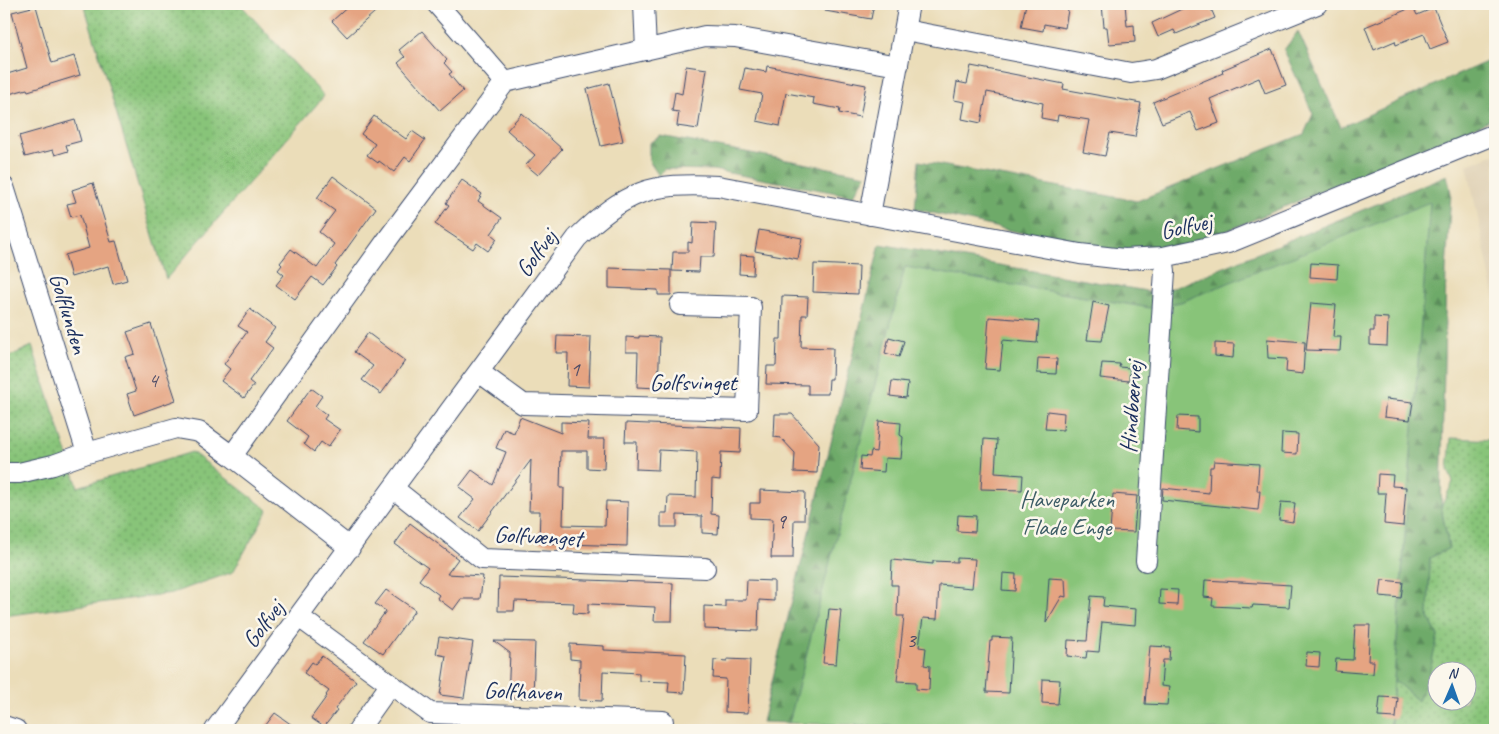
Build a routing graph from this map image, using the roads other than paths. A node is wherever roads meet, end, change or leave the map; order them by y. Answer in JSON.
{"nodes":[{"id":1,"x":437,"y":4,"type":"edge"},
{"id":2,"x":644,"y":4,"type":"edge"},
{"id":3,"x":909,"y":4,"type":"edge"},
{"id":4,"x":1317,"y":4,"type":"edge"},
{"id":5,"x":904,"y":30,"type":"junction"},
{"id":6,"x":646,"y":50,"type":"junction"},
{"id":7,"x":898,"y":66,"type":"junction"},
{"id":8,"x":505,"y":82,"type":"junction"},
{"id":9,"x":1495,"y":134,"type":"edge"},
{"id":10,"x":4,"y":187,"type":"edge"},
{"id":11,"x":870,"y":215,"type":"junction"},
{"id":12,"x":1163,"y":257,"type":"junction"},
{"id":13,"x":680,"y":305,"type":"dead end"},
{"id":14,"x":479,"y":372,"type":"junction"},
{"id":15,"x":87,"y":453,"type":"junction"},
{"id":16,"x":232,"y":456,"type":"junction"},
{"id":17,"x":4,"y":473,"type":"edge"},
{"id":18,"x":393,"y":488,"type":"junction"},
{"id":19,"x":350,"y":548,"type":"junction"},
{"id":20,"x":1146,"y":561,"type":"dead end"},
{"id":21,"x":705,"y":568,"type":"dead end"},
{"id":22,"x":299,"y":617,"type":"junction"},
{"id":23,"x":390,"y":685,"type":"junction"},
{"id":24,"x":663,"y":721,"type":"dead end"},
{"id":25,"x":4,"y":726,"type":"edge"},
{"id":26,"x":16,"y":730,"type":"edge"},
{"id":27,"x":215,"y":730,"type":"edge"},
{"id":28,"x":358,"y":730,"type":"edge"}],
"edges":[{"from":1,"to":8,"type":"street"},
{"from":2,"to":6,"type":"street"},
{"from":3,"to":5,"type":"street"},
{"from":4,"to":5,"type":"street"},
{"from":5,"to":7,"type":"street"},
{"from":6,"to":7,"type":"street"},
{"from":6,"to":8,"type":"street"},
{"from":7,"to":11,"type":"street"},
{"from":8,"to":16,"type":"street"},
{"from":9,"to":12,"type":"street","name":"Golfvej"},
{"from":10,"to":15,"type":"street","name":"Golflunden"},
{"from":11,"to":12,"type":"street","name":"Golfvej"},
{"from":11,"to":14,"type":"street","name":"Golfvej"},
{"from":12,"to":20,"type":"street","name":"Hindbærvej"},
{"from":13,"to":14,"type":"street","name":"Golfsvinget"},
{"from":14,"to":18,"type":"street","name":"Golfvej"},
{"from":15,"to":16,"type":"street"},
{"from":15,"to":17,"type":"street"},
{"from":16,"to":19,"type":"street"},
{"from":18,"to":19,"type":"street","name":"Golfvej"},
{"from":18,"to":21,"type":"street","name":"Golfvænget"},
{"from":19,"to":22,"type":"street","name":"Golfvej"},
{"from":22,"to":23,"type":"street","name":"Golfhaven"},
{"from":22,"to":27,"type":"street","name":"Golfvej"},
{"from":23,"to":24,"type":"street","name":"Golfhaven"},
{"from":23,"to":28,"type":"street"},
{"from":25,"to":26,"type":"street"}]}
